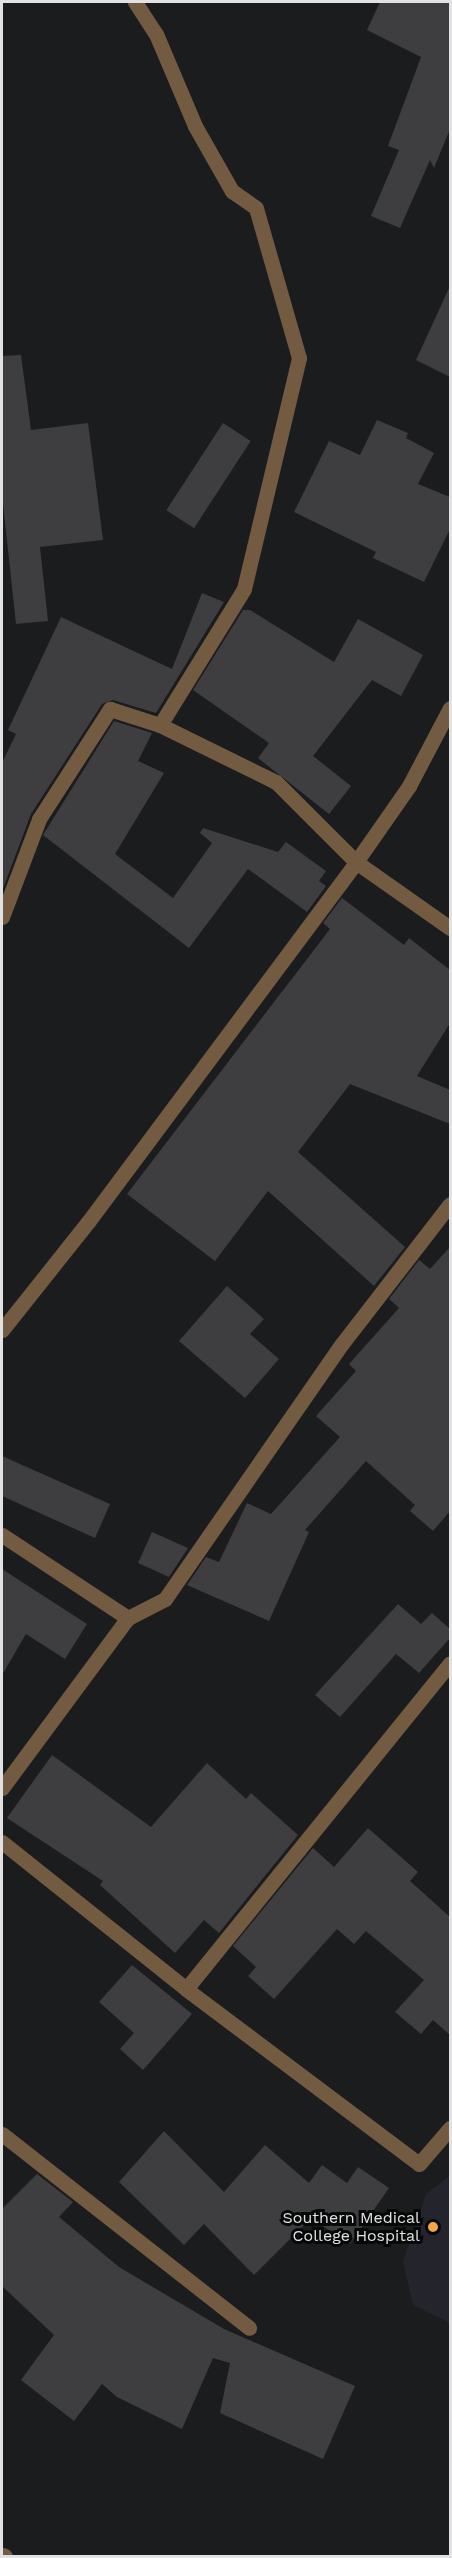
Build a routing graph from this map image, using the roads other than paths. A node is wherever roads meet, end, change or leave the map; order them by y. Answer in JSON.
{"nodes":[{"id":1,"x":135,"y":2,"type":"edge"},
{"id":2,"x":450,"y":708,"type":"edge"},
{"id":3,"x":160,"y":725,"type":"junction"},
{"id":4,"x":356,"y":862,"type":"junction"},
{"id":5,"x":2,"y":916,"type":"edge"},
{"id":6,"x":450,"y":928,"type":"edge"},
{"id":7,"x":450,"y":1204,"type":"edge"},
{"id":8,"x":2,"y":1330,"type":"edge"},
{"id":9,"x":2,"y":1535,"type":"edge"},
{"id":10,"x":128,"y":1618,"type":"junction"},
{"id":11,"x":450,"y":1663,"type":"edge"},
{"id":12,"x":2,"y":1788,"type":"edge"},
{"id":13,"x":2,"y":1842,"type":"edge"},
{"id":14,"x":186,"y":1989,"type":"junction"},
{"id":15,"x":450,"y":2128,"type":"edge"},
{"id":16,"x":2,"y":2134,"type":"edge"},
{"id":17,"x":249,"y":2328,"type":"dead end"}],
"edges":[{"from":1,"to":3,"type":"street"},
{"from":2,"to":4,"type":"street"},
{"from":3,"to":4,"type":"street"},
{"from":3,"to":5,"type":"street"},
{"from":4,"to":6,"type":"street"},
{"from":4,"to":8,"type":"street"},
{"from":7,"to":10,"type":"street"},
{"from":9,"to":10,"type":"street"},
{"from":10,"to":12,"type":"street"},
{"from":11,"to":14,"type":"street"},
{"from":13,"to":14,"type":"street"},
{"from":14,"to":15,"type":"street"},
{"from":16,"to":17,"type":"street"}]}
